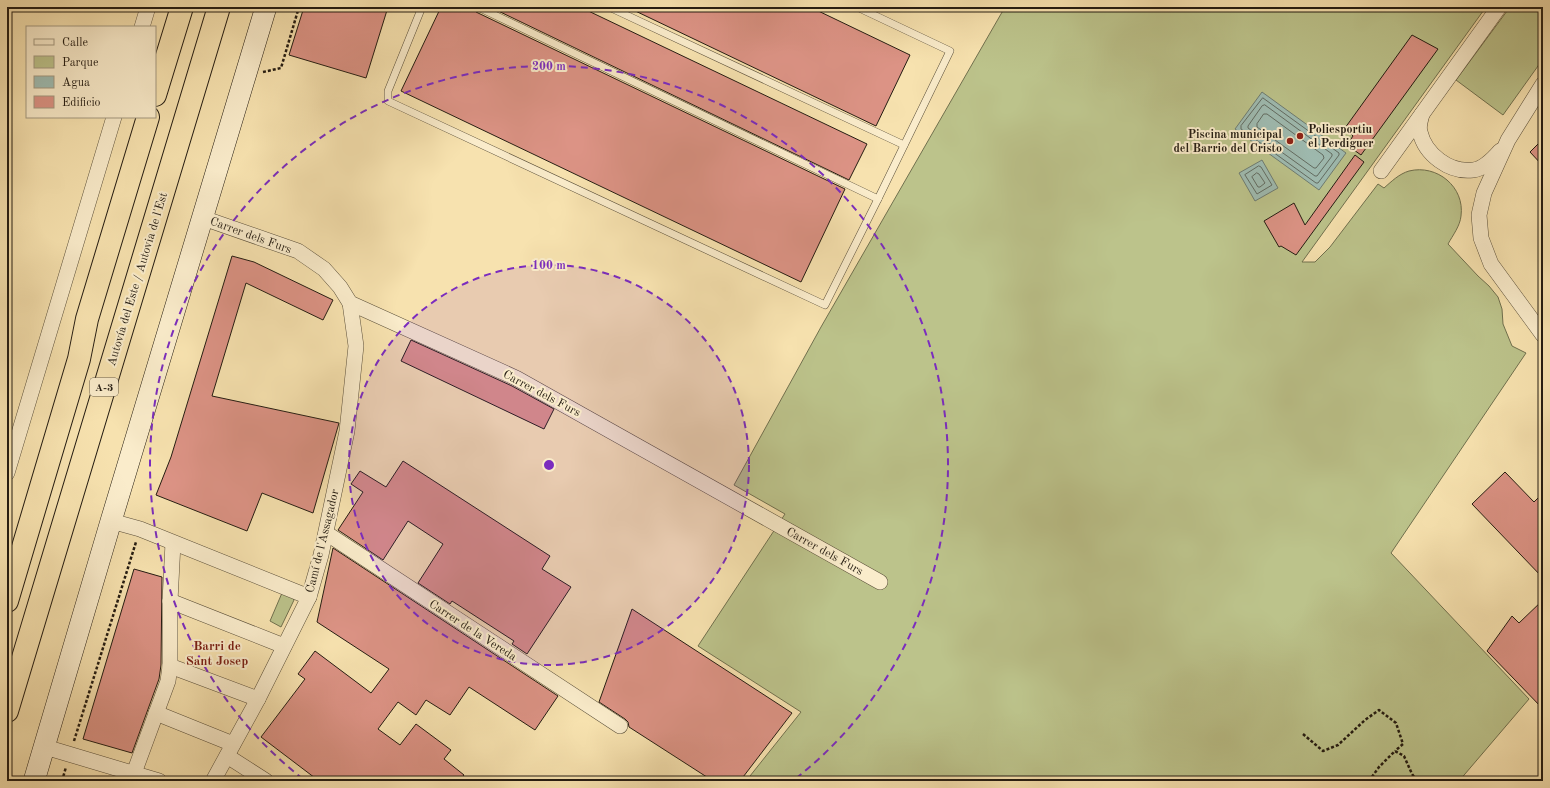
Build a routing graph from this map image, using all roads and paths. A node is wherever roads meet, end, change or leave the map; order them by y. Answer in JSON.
{"nodes":[{"id":1,"x":148,"y":7,"type":"edge"},
{"id":2,"x":182,"y":7,"type":"edge"},
{"id":3,"x":219,"y":7,"type":"edge"},
{"id":4,"x":266,"y":7,"type":"edge"},
{"id":5,"x":299,"y":7,"type":"edge"},
{"id":6,"x":422,"y":7,"type":"edge"},
{"id":7,"x":478,"y":7,"type":"edge"},
{"id":8,"x":609,"y":7,"type":"edge"},
{"id":9,"x":857,"y":7,"type":"edge"},
{"id":10,"x":1499,"y":7,"type":"edge"},
{"id":11,"x":142,"y":26,"type":"edge"},
{"id":12,"x":261,"y":79,"type":"dead end"},
{"id":13,"x":1543,"y":84,"type":"edge"},
{"id":14,"x":156,"y":92,"type":"edge"},
{"id":15,"x":1422,"y":113,"type":"junction"},
{"id":16,"x":114,"y":118,"type":"edge"},
{"id":17,"x":148,"y":118,"type":"edge"},
{"id":18,"x":1508,"y":140,"type":"junction"},
{"id":19,"x":904,"y":145,"type":"junction"},
{"id":20,"x":1381,"y":171,"type":"dead end"},
{"id":21,"x":878,"y":199,"type":"junction"},
{"id":22,"x":203,"y":218,"type":"junction"},
{"id":23,"x":350,"y":303,"type":"junction"},
{"id":24,"x":87,"y":320,"type":"junction"},
{"id":25,"x":1543,"y":334,"type":"edge"},
{"id":26,"x":33,"y":388,"type":"junction"},
{"id":27,"x":7,"y":440,"type":"edge"},
{"id":28,"x":7,"y":472,"type":"edge"},
{"id":29,"x":111,"y":521,"type":"junction"},
{"id":30,"x":140,"y":529,"type":"junction"},
{"id":31,"x":326,"y":533,"type":"junction"},
{"id":32,"x":173,"y":543,"type":"junction"},
{"id":33,"x":7,"y":548,"type":"edge"},
{"id":34,"x":880,"y":582,"type":"dead end"},
{"id":35,"x":309,"y":597,"type":"junction"},
{"id":36,"x":7,"y":601,"type":"edge"},
{"id":37,"x":170,"y":601,"type":"junction"},
{"id":38,"x":284,"y":646,"type":"junction"},
{"id":39,"x":170,"y":666,"type":"junction"},
{"id":40,"x":258,"y":699,"type":"junction"},
{"id":41,"x":7,"y":711,"type":"edge"},
{"id":42,"x":156,"y":713,"type":"junction"},
{"id":43,"x":620,"y":726,"type":"dead end"},
{"id":44,"x":1303,"y":734,"type":"dead end"},
{"id":45,"x":45,"y":747,"type":"junction"},
{"id":46,"x":230,"y":750,"type":"junction"},
{"id":47,"x":1395,"y":751,"type":"junction"},
{"id":48,"x":70,"y":754,"type":"junction"},
{"id":49,"x":134,"y":773,"type":"junction"},
{"id":50,"x":34,"y":781,"type":"edge"},
{"id":51,"x":62,"y":781,"type":"edge"},
{"id":52,"x":159,"y":781,"type":"edge"},
{"id":53,"x":213,"y":781,"type":"edge"},
{"id":54,"x":266,"y":781,"type":"edge"},
{"id":55,"x":1369,"y":781,"type":"edge"},
{"id":56,"x":1417,"y":781,"type":"edge"}],
"edges":[{"from":1,"to":11,"type":"street"},
{"from":2,"to":14,"type":"highway"},
{"from":3,"to":41,"type":"highway","name":"Autovía del Este / Autovia de l'Est","number":"A-3"},
{"from":4,"to":22,"type":"street"},
{"from":5,"to":12,"type":"path"},
{"from":6,"to":21,"type":"lane"},
{"from":7,"to":21,"type":"lane"},
{"from":8,"to":19,"type":"lane"},
{"from":9,"to":19,"type":"lane"},
{"from":10,"to":15,"type":"street"},
{"from":13,"to":18,"type":"street"},
{"from":15,"to":18,"type":"street"},
{"from":15,"to":20,"type":"street"},
{"from":16,"to":26,"type":"street"},
{"from":17,"to":24,"type":"highway","number":"A-3"},
{"from":18,"to":25,"type":"street"},
{"from":19,"to":21,"type":"lane"},
{"from":22,"to":23,"type":"street","name":"Carrer dels Furs"},
{"from":22,"to":29,"type":"street"},
{"from":23,"to":31,"type":"street","name":"Camí de l'Assagador"},
{"from":23,"to":34,"type":"street","name":"Carrer dels Furs"},
{"from":24,"to":33,"type":"highway"},
{"from":24,"to":36,"type":"highway","number":"A-3"},
{"from":26,"to":27,"type":"street"},
{"from":26,"to":28,"type":"street"},
{"from":29,"to":30,"type":"street"},
{"from":29,"to":45,"type":"street"},
{"from":30,"to":32,"type":"street"},
{"from":30,"to":48,"type":"path"},
{"from":31,"to":35,"type":"street","name":"Camí de l'Assagador"},
{"from":31,"to":43,"type":"street","name":"Carrer de la Vereda"},
{"from":32,"to":35,"type":"street"},
{"from":32,"to":37,"type":"street"},
{"from":35,"to":38,"type":"street","name":"Camí de l'Assagador"},
{"from":37,"to":38,"type":"street"},
{"from":37,"to":39,"type":"street"},
{"from":38,"to":40,"type":"street","name":"Camí de l'Assagador"},
{"from":39,"to":40,"type":"street"},
{"from":39,"to":42,"type":"street"},
{"from":40,"to":46,"type":"street","name":"Camí de l'Assagador"},
{"from":42,"to":46,"type":"street"},
{"from":42,"to":49,"type":"street"},
{"from":44,"to":47,"type":"path"},
{"from":45,"to":48,"type":"street"},
{"from":45,"to":50,"type":"street"},
{"from":46,"to":53,"type":"street","name":"Camí de l'Assagador"},
{"from":46,"to":54,"type":"street"},
{"from":47,"to":55,"type":"path"},
{"from":47,"to":56,"type":"path"},
{"from":48,"to":49,"type":"street"},
{"from":48,"to":51,"type":"path"},
{"from":49,"to":52,"type":"street"}]}
